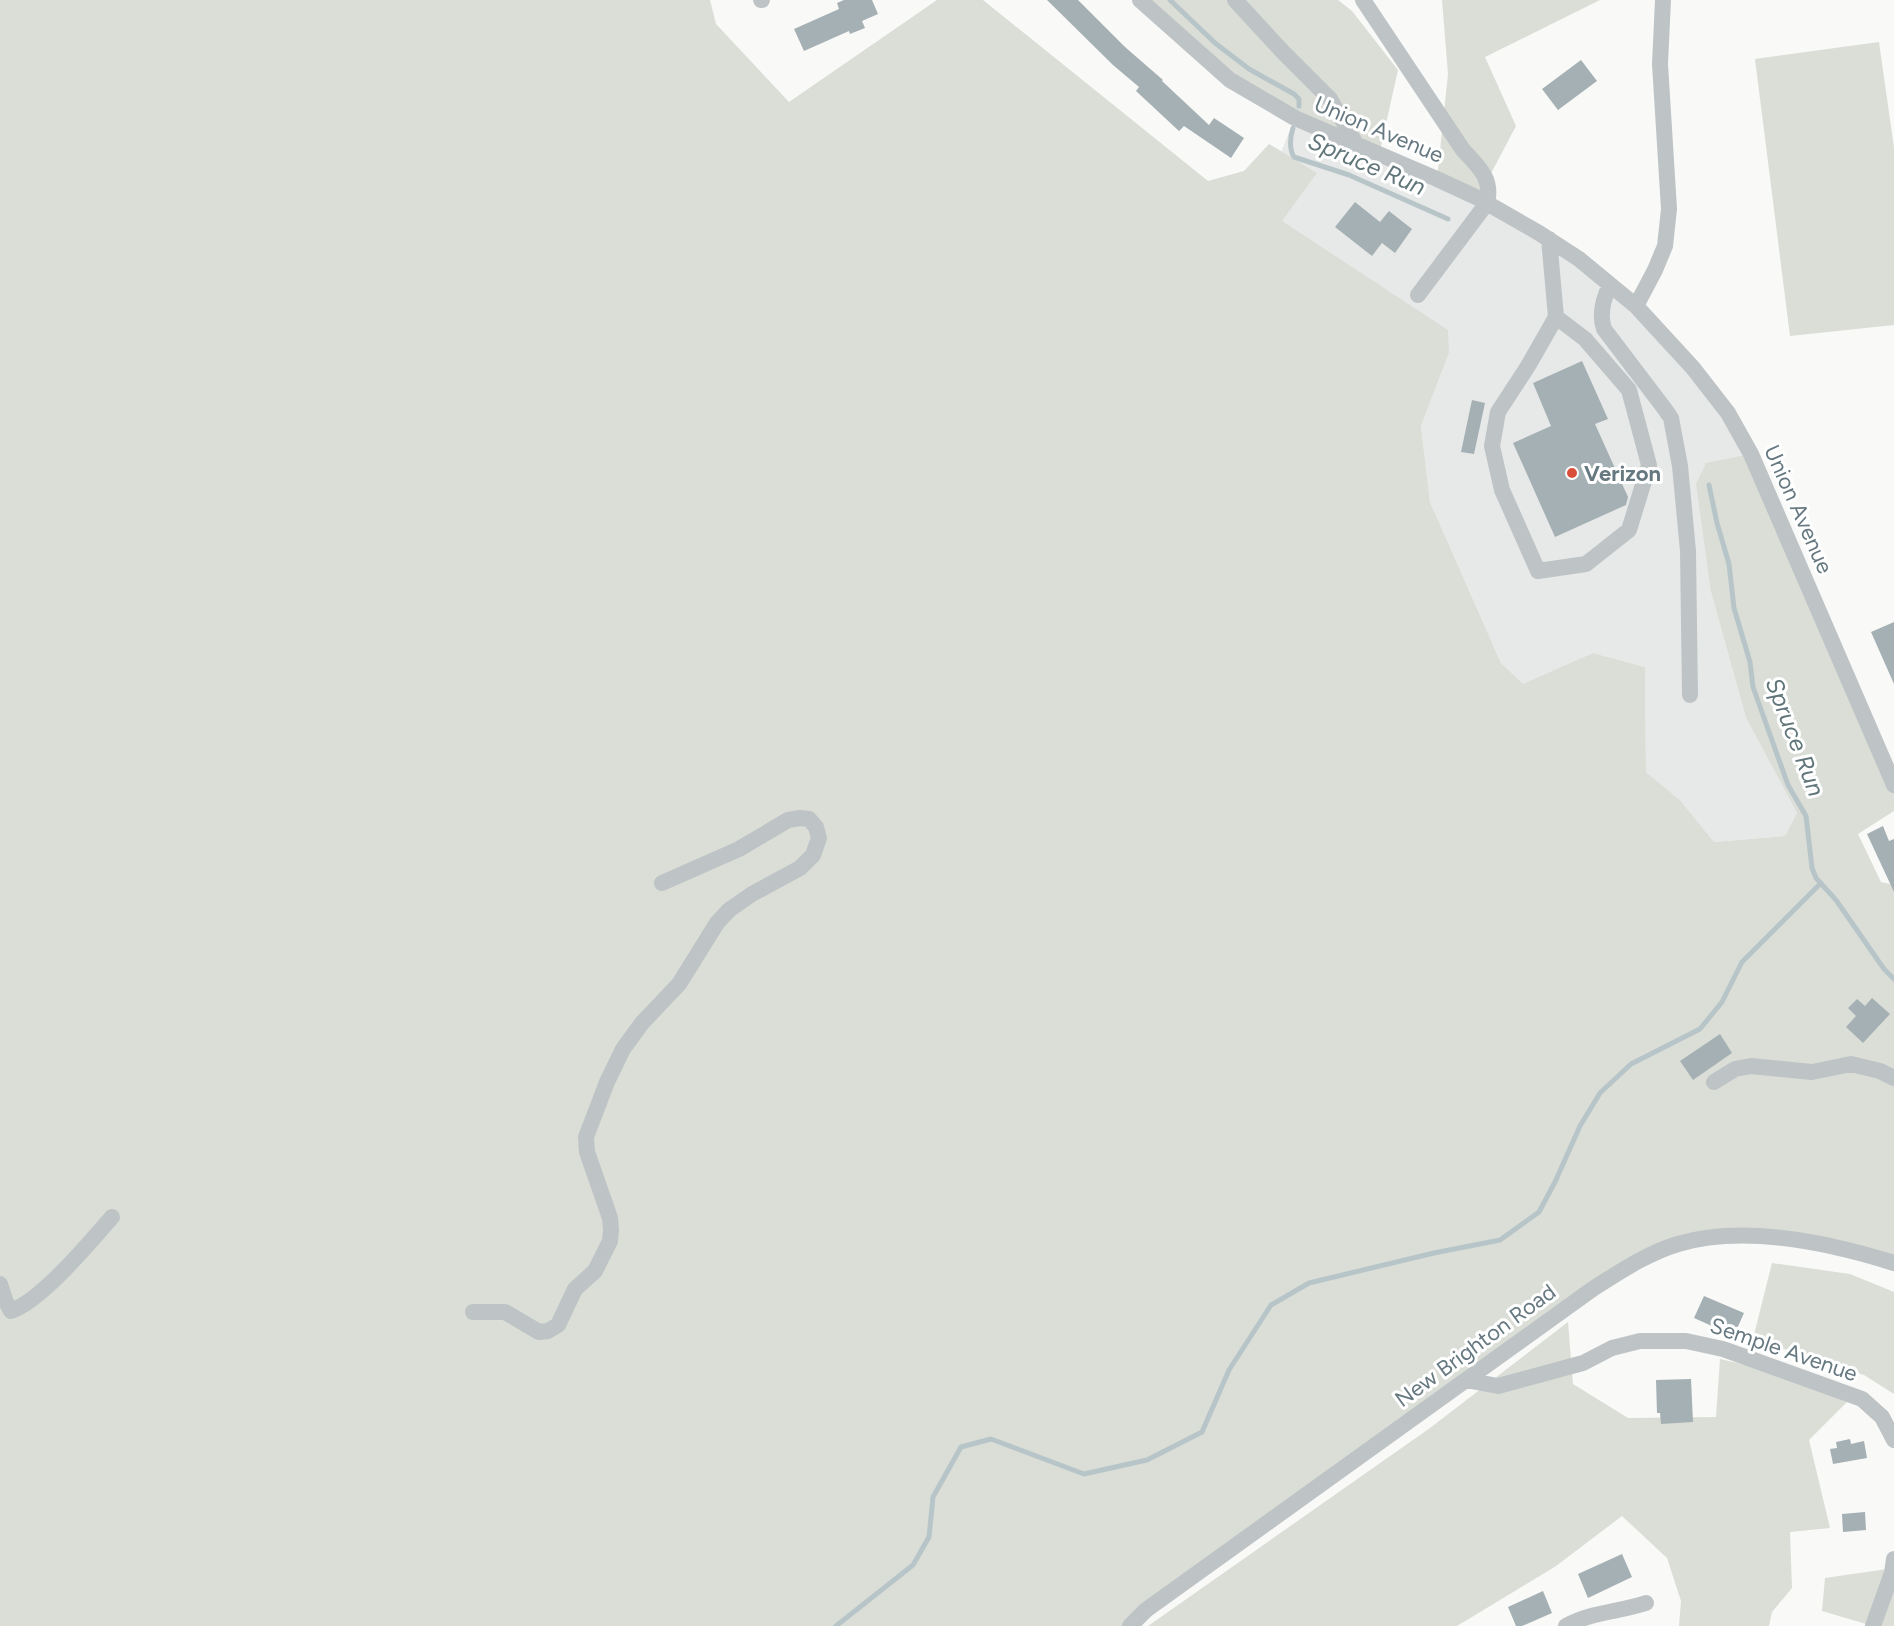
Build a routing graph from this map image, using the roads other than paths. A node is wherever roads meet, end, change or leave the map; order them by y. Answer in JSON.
{"nodes":[{"id":1,"x":1140,"y":0,"type":"edge"},
{"id":2,"x":1235,"y":0,"type":"edge"},
{"id":3,"x":1363,"y":0,"type":"edge"},
{"id":4,"x":1663,"y":0,"type":"edge"},
{"id":5,"x":1356,"y":144,"type":"junction"},
{"id":6,"x":1487,"y":203,"type":"junction"},
{"id":7,"x":1549,"y":239,"type":"junction"},
{"id":8,"x":1610,"y":285,"type":"junction"},
{"id":9,"x":1418,"y":295,"type":"dead end"},
{"id":10,"x":1636,"y":306,"type":"junction"},
{"id":11,"x":1556,"y":317,"type":"junction"},
{"id":12,"x":1690,"y":695,"type":"dead end"},
{"id":13,"x":1894,"y":785,"type":"edge"},
{"id":14,"x":662,"y":884,"type":"dead end"},
{"id":15,"x":1894,"y":1078,"type":"edge"},
{"id":16,"x":1714,"y":1082,"type":"dead end"},
{"id":17,"x":112,"y":1217,"type":"dead end"},
{"id":18,"x":1894,"y":1263,"type":"edge"},
{"id":19,"x":0,"y":1284,"type":"edge"},
{"id":20,"x":473,"y":1312,"type":"dead end"},
{"id":21,"x":1466,"y":1380,"type":"junction"},
{"id":22,"x":1894,"y":1440,"type":"edge"},
{"id":23,"x":1894,"y":1559,"type":"edge"},
{"id":24,"x":1646,"y":1603,"type":"dead end"},
{"id":25,"x":1130,"y":1626,"type":"edge"},
{"id":26,"x":1566,"y":1626,"type":"edge"},
{"id":27,"x":1873,"y":1626,"type":"edge"}],
"edges":[{"from":1,"to":5,"type":"street","name":"Union Avenue"},
{"from":2,"to":5,"type":"street"},
{"from":3,"to":6,"type":"street"},
{"from":4,"to":10,"type":"street"},
{"from":5,"to":6,"type":"street","name":"Union Avenue"},
{"from":6,"to":7,"type":"street","name":"Union Avenue"},
{"from":6,"to":9,"type":"street"},
{"from":7,"to":8,"type":"street","name":"Union Avenue"},
{"from":7,"to":11,"type":"street"},
{"from":8,"to":10,"type":"street","name":"Union Avenue"},
{"from":8,"to":12,"type":"street"},
{"from":10,"to":13,"type":"street","name":"Union Avenue"},
{"from":11,"to":11,"type":"street"},
{"from":14,"to":20,"type":"street"},
{"from":15,"to":16,"type":"street"},
{"from":17,"to":19,"type":"street"},
{"from":18,"to":21,"type":"street","name":"New Brighton Road"},
{"from":21,"to":22,"type":"street","name":"Semple Avenue"},
{"from":21,"to":25,"type":"street","name":"New Brighton Road"},
{"from":23,"to":27,"type":"street"},
{"from":24,"to":26,"type":"street"}]}
